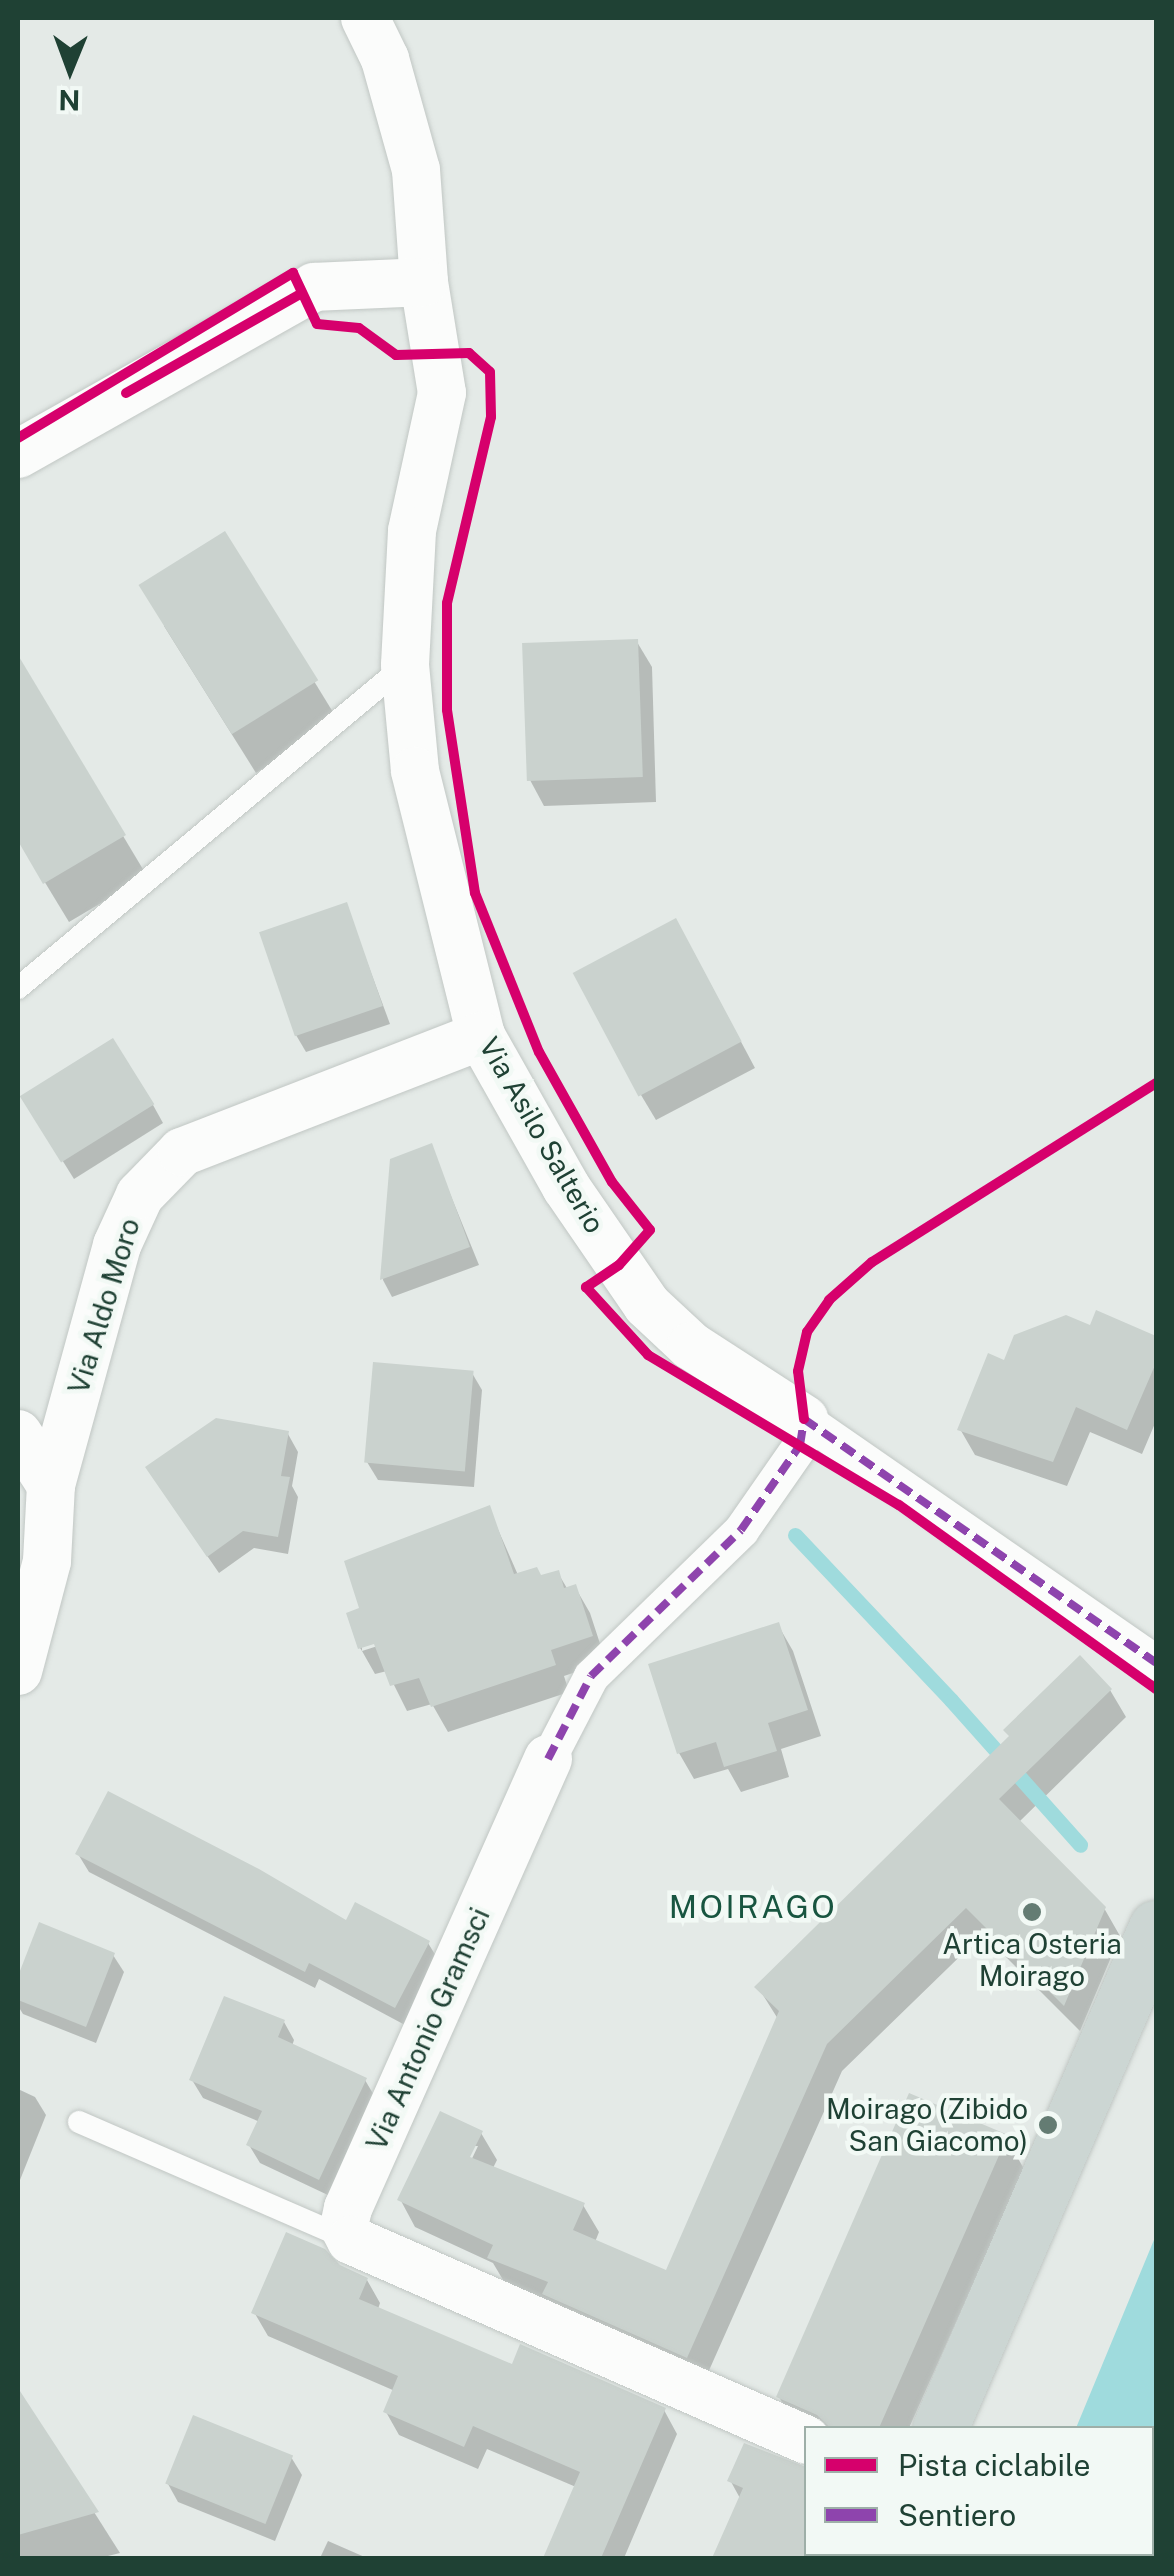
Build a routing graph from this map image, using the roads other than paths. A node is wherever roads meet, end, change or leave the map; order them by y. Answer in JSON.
{"nodes":[{"id":1,"x":366,"y":18,"type":"edge"},
{"id":2,"x":424,"y":282,"type":"junction"},
{"id":3,"x":18,"y":454,"type":"edge"},
{"id":4,"x":405,"y":665,"type":"junction"},
{"id":5,"x":18,"y":988,"type":"edge"},
{"id":6,"x":481,"y":1036,"type":"junction"},
{"id":7,"x":804,"y":1419,"type":"junction"},
{"id":8,"x":18,"y":1434,"type":"edge"},
{"id":9,"x":51,"y":1485,"type":"junction"},
{"id":10,"x":1156,"y":1664,"type":"edge"},
{"id":11,"x":18,"y":1671,"type":"edge"},
{"id":12,"x":548,"y":1759,"type":"joint"},
{"id":13,"x":1156,"y":1928,"type":"edge"},
{"id":14,"x":78,"y":2122,"type":"dead end"},
{"id":15,"x":351,"y":2240,"type":"junction"},
{"id":16,"x":941,"y":2426,"type":"edge"},
{"id":17,"x":804,"y":2439,"type":"edge"}],
"edges":[{"from":1,"to":2,"type":"street","name":"Via Asilo Salterio"},
{"from":2,"to":3,"type":"street"},
{"from":2,"to":4,"type":"street","name":"Via Asilo Salterio"},
{"from":4,"to":5,"type":"lane"},
{"from":4,"to":6,"type":"street","name":"Via Asilo Salterio"},
{"from":6,"to":7,"type":"street","name":"Via Asilo Salterio"},
{"from":6,"to":9,"type":"street","name":"Via Aldo Moro"},
{"from":7,"to":10,"type":"street","name":"Via Asilo Salterio"},
{"from":7,"to":12,"type":"street","name":"Via Antonio Gramsci"},
{"from":8,"to":9,"type":"street"},
{"from":9,"to":11,"type":"street","name":"Via Aldo Moro"},
{"from":12,"to":15,"type":"street","name":"Via Antonio Gramsci"},
{"from":13,"to":16,"type":"main road"},
{"from":14,"to":15,"type":"lane"},
{"from":15,"to":17,"type":"street"}]}
